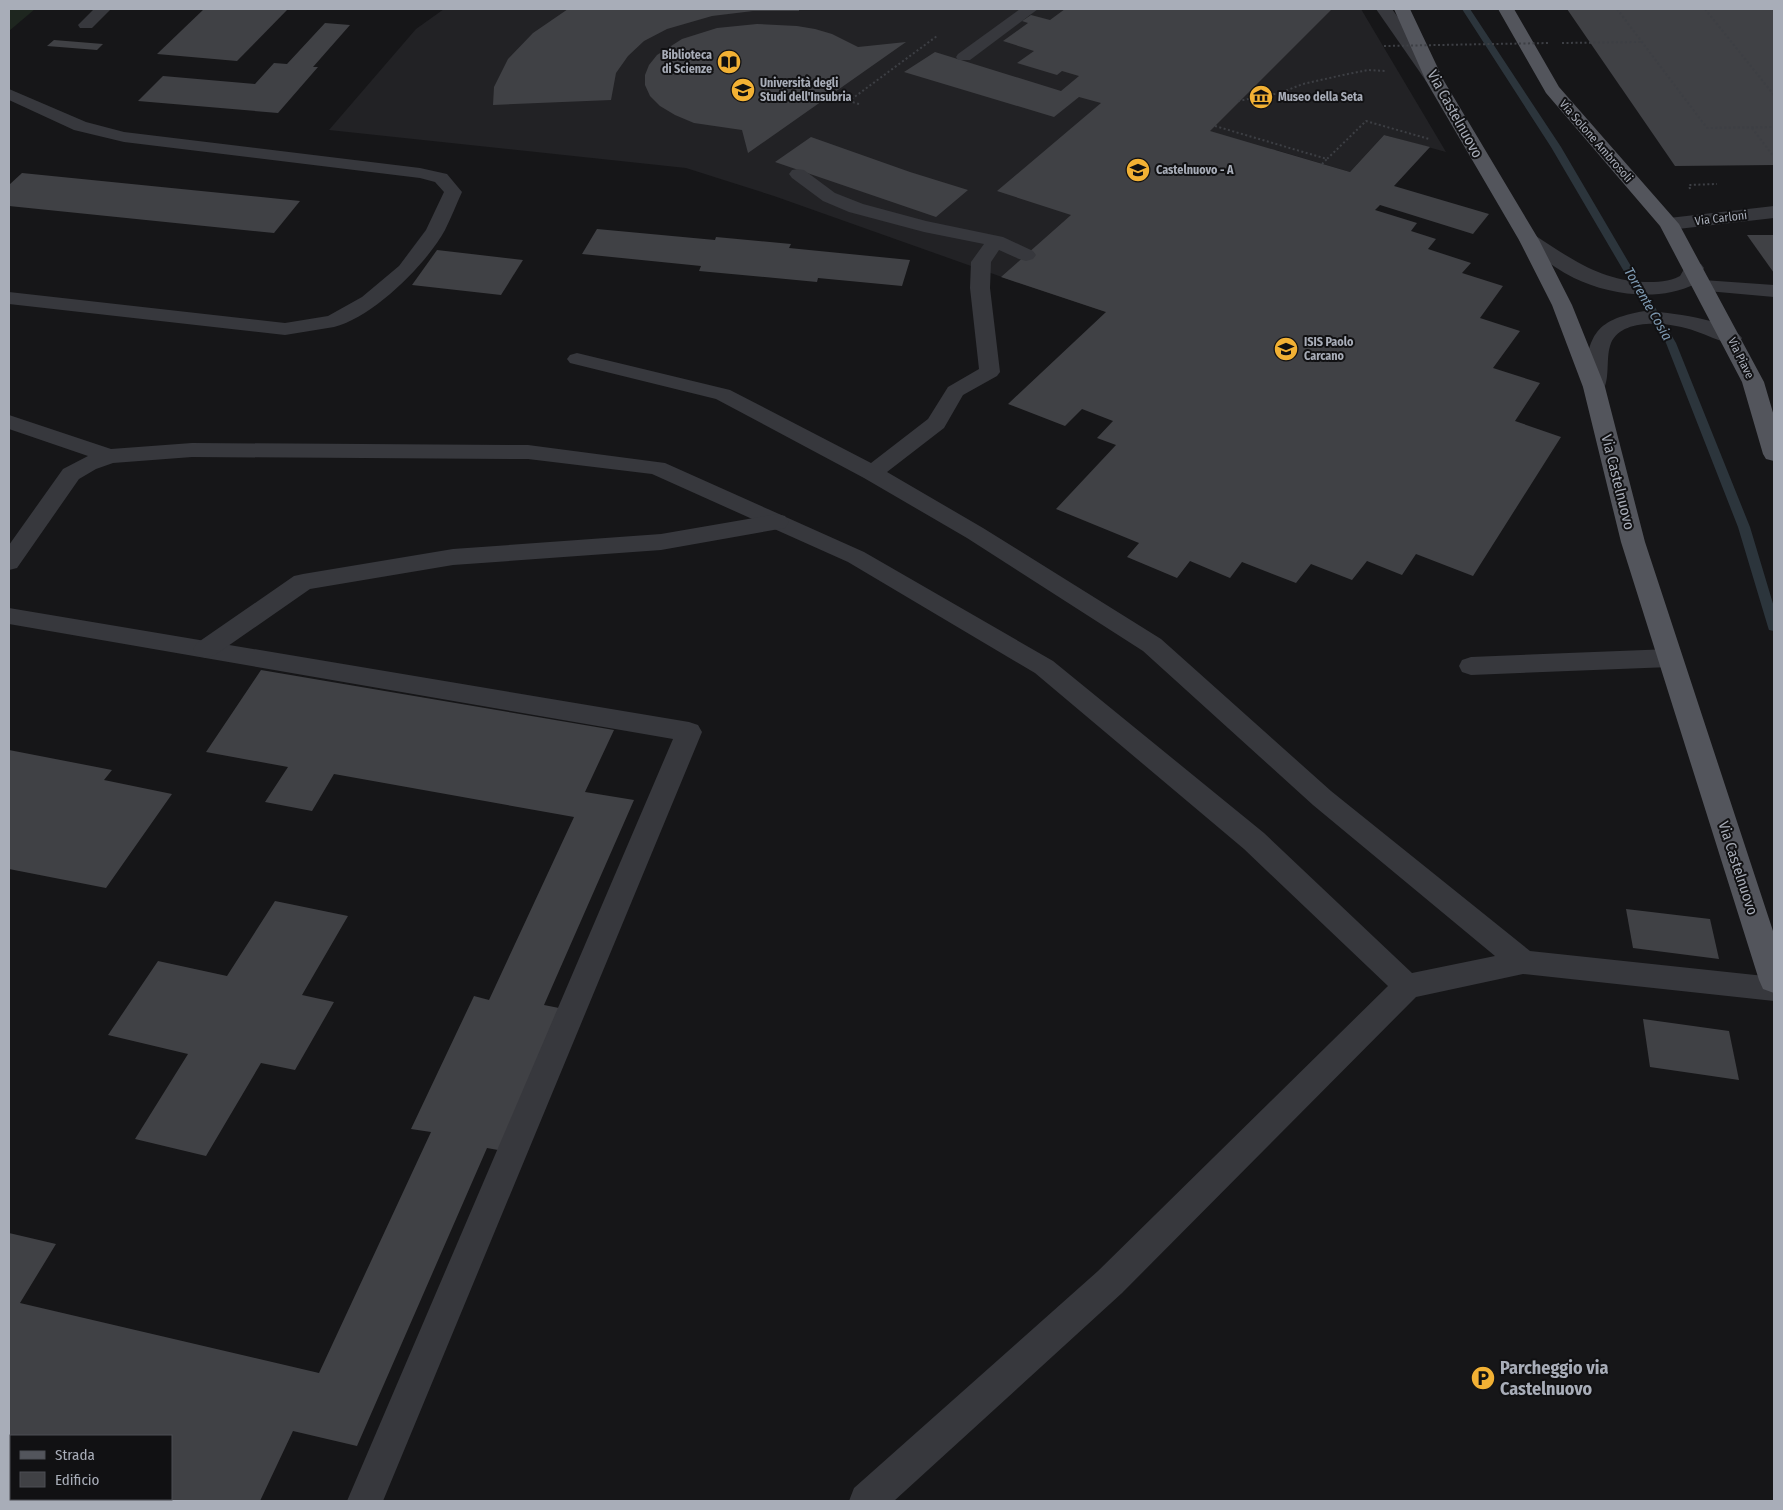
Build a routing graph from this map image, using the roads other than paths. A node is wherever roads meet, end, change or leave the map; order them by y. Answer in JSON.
{"nodes":[{"id":1,"x":103,"y":9,"type":"edge"},
{"id":2,"x":1030,"y":9,"type":"edge"},
{"id":3,"x":1384,"y":9,"type":"edge"},
{"id":4,"x":1402,"y":9,"type":"edge"},
{"id":5,"x":1506,"y":9,"type":"edge"},
{"id":6,"x":86,"y":25,"type":"dead end"},
{"id":7,"x":964,"y":57,"type":"dead end"},
{"id":8,"x":1435,"y":81,"type":"junction"},
{"id":9,"x":9,"y":94,"type":"edge"},
{"id":10,"x":798,"y":174,"type":"dead end"},
{"id":11,"x":1774,"y":212,"type":"edge"},
{"id":12,"x":1668,"y":224,"type":"junction"},
{"id":13,"x":1529,"y":240,"type":"junction"},
{"id":14,"x":996,"y":241,"type":"junction"},
{"id":15,"x":1026,"y":255,"type":"dead end"},
{"id":16,"x":1698,"y":277,"type":"junction"},
{"id":17,"x":1774,"y":291,"type":"edge"},
{"id":18,"x":9,"y":298,"type":"edge"},
{"id":19,"x":1731,"y":338,"type":"junction"},
{"id":20,"x":577,"y":359,"type":"dead end"},
{"id":21,"x":1594,"y":387,"type":"junction"},
{"id":22,"x":9,"y":422,"type":"edge"},
{"id":23,"x":1774,"y":454,"type":"edge"},
{"id":24,"x":110,"y":456,"type":"junction"},
{"id":25,"x":872,"y":473,"type":"junction"},
{"id":26,"x":777,"y":522,"type":"junction"},
{"id":27,"x":9,"y":562,"type":"edge"},
{"id":28,"x":9,"y":616,"type":"edge"},
{"id":29,"x":206,"y":649,"type":"junction"},
{"id":30,"x":1670,"y":658,"type":"junction"},
{"id":31,"x":1470,"y":666,"type":"dead end"},
{"id":32,"x":1523,"y":962,"type":"junction"},
{"id":33,"x":1774,"y":980,"type":"edge"},
{"id":34,"x":1406,"y":986,"type":"junction"},
{"id":35,"x":1774,"y":989,"type":"edge"},
{"id":36,"x":365,"y":1501,"type":"edge"},
{"id":37,"x":867,"y":1501,"type":"edge"}],
"edges":[{"from":1,"to":6,"type":"lane"},
{"from":2,"to":7,"type":"lane"},
{"from":3,"to":8,"type":"street"},
{"from":4,"to":8,"type":"main road","name":"Via Castelnuovo"},
{"from":5,"to":12,"type":"main road","name":"Via Solone Ambrosoli"},
{"from":8,"to":13,"type":"main road","name":"Via Castelnuovo"},
{"from":9,"to":18,"type":"lane"},
{"from":10,"to":14,"type":"lane"},
{"from":11,"to":12,"type":"street","name":"Via Carloni"},
{"from":12,"to":16,"type":"main road","name":"Via Solone Ambrosoli"},
{"from":13,"to":16,"type":"street"},
{"from":13,"to":21,"type":"main road","name":"Via Castelnuovo"},
{"from":14,"to":15,"type":"lane"},
{"from":14,"to":25,"type":"lane"},
{"from":16,"to":17,"type":"lane"},
{"from":16,"to":19,"type":"main road","name":"Via Piave"},
{"from":19,"to":21,"type":"street"},
{"from":19,"to":23,"type":"main road","name":"Via Piave"},
{"from":20,"to":25,"type":"lane"},
{"from":21,"to":30,"type":"main road","name":"Via Castelnuovo"},
{"from":22,"to":24,"type":"lane"},
{"from":24,"to":26,"type":"lane"},
{"from":24,"to":27,"type":"lane"},
{"from":25,"to":32,"type":"lane"},
{"from":26,"to":29,"type":"street"},
{"from":26,"to":34,"type":"lane"},
{"from":28,"to":29,"type":"lane"},
{"from":29,"to":36,"type":"lane"},
{"from":30,"to":31,"type":"lane"},
{"from":30,"to":33,"type":"main road","name":"Via Castelnuovo"},
{"from":32,"to":34,"type":"lane"},
{"from":32,"to":35,"type":"lane"},
{"from":34,"to":37,"type":"lane"}]}
